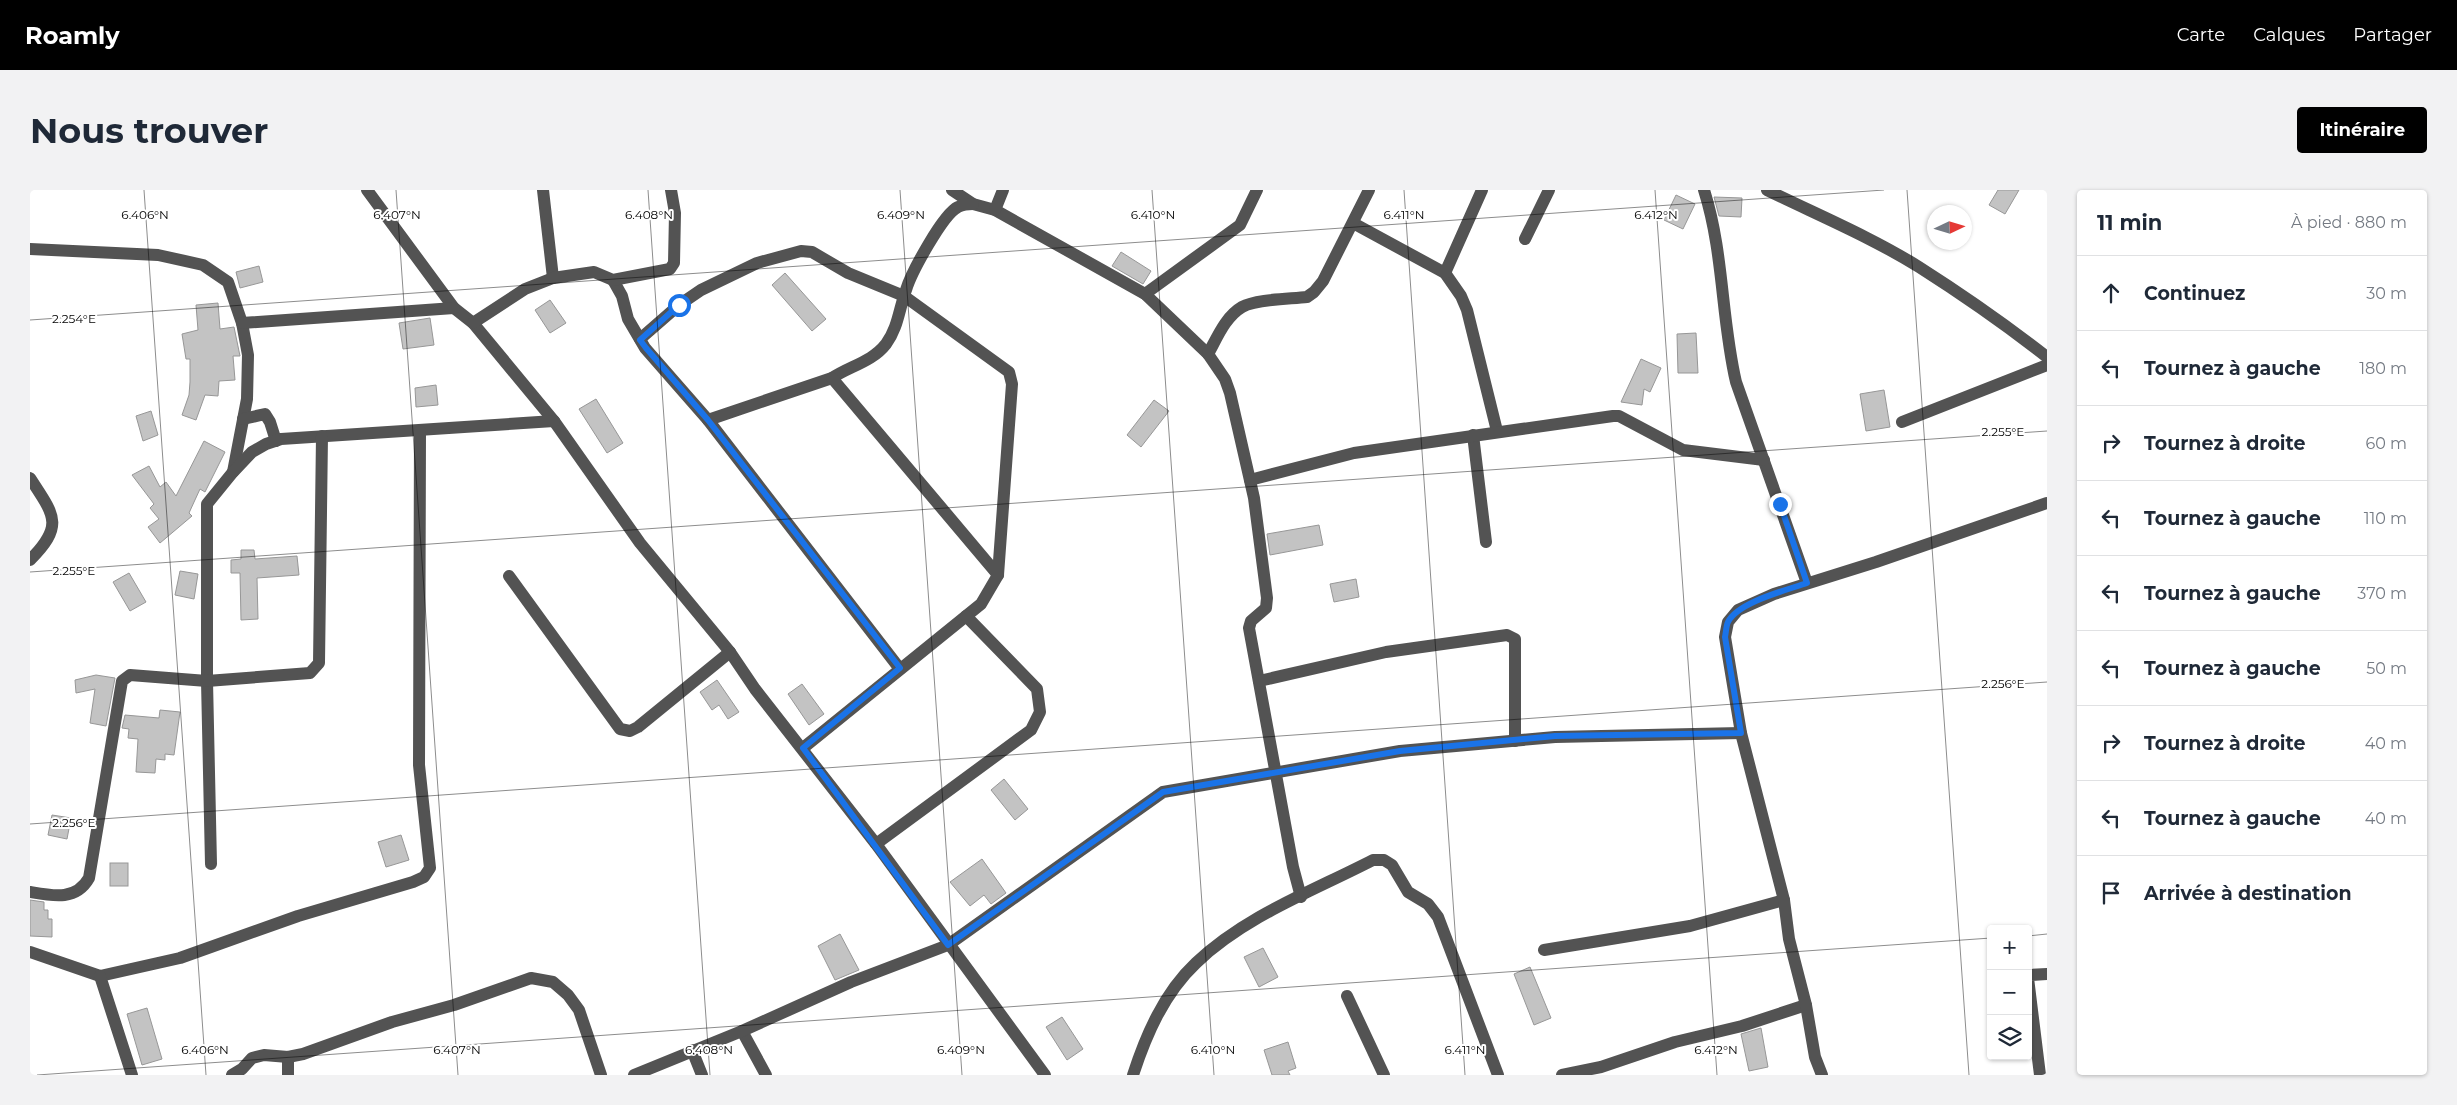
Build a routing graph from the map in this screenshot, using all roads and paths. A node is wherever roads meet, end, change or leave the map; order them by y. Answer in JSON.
{"nodes":[{"id":1,"x":367,"y":190,"type":"edge"},
{"id":2,"x":543,"y":190,"type":"edge"},
{"id":3,"x":671,"y":190,"type":"edge"},
{"id":4,"x":952,"y":190,"type":"edge"},
{"id":5,"x":1003,"y":190,"type":"edge"},
{"id":6,"x":1257,"y":190,"type":"edge"},
{"id":7,"x":1369,"y":190,"type":"edge"},
{"id":8,"x":1482,"y":190,"type":"edge"},
{"id":9,"x":1549,"y":190,"type":"edge"},
{"id":10,"x":1704,"y":190,"type":"edge"},
{"id":11,"x":1767,"y":190,"type":"edge"},
{"id":12,"x":973,"y":204,"type":"junction"},
{"id":13,"x":996,"y":210,"type":"junction"},
{"id":14,"x":1353,"y":223,"type":"junction"},
{"id":15,"x":1525,"y":239,"type":"dead end"},
{"id":16,"x":30,"y":248,"type":"edge"},
{"id":17,"x":1445,"y":273,"type":"junction"},
{"id":18,"x":553,"y":278,"type":"junction"},
{"id":19,"x":613,"y":280,"type":"junction"},
{"id":20,"x":1145,"y":294,"type":"junction"},
{"id":21,"x":904,"y":296,"type":"junction"},
{"id":22,"x":454,"y":308,"type":"junction"},
{"id":23,"x":242,"y":323,"type":"junction"},
{"id":24,"x":473,"y":323,"type":"junction"},
{"id":25,"x":640,"y":340,"type":"junction"},
{"id":26,"x":1208,"y":354,"type":"junction"},
{"id":27,"x":2047,"y":357,"type":"edge"},
{"id":28,"x":2047,"y":365,"type":"edge"},
{"id":29,"x":832,"y":378,"type":"junction"},
{"id":30,"x":243,"y":419,"type":"junction"},
{"id":31,"x":708,"y":420,"type":"junction"},
{"id":32,"x":554,"y":421,"type":"junction"},
{"id":33,"x":1902,"y":422,"type":"dead end"},
{"id":34,"x":420,"y":431,"type":"junction"},
{"id":35,"x":1497,"y":431,"type":"junction"},
{"id":36,"x":1473,"y":435,"type":"junction"},
{"id":37,"x":322,"y":436,"type":"junction"},
{"id":38,"x":276,"y":441,"type":"junction"},
{"id":39,"x":1764,"y":460,"type":"junction"},
{"id":40,"x":232,"y":472,"type":"junction"},
{"id":41,"x":30,"y":478,"type":"edge"},
{"id":42,"x":1250,"y":480,"type":"junction"},
{"id":43,"x":2047,"y":503,"type":"edge"},
{"id":44,"x":1486,"y":542,"type":"dead end"},
{"id":45,"x":30,"y":560,"type":"edge"},
{"id":46,"x":998,"y":575,"type":"junction"},
{"id":47,"x":509,"y":576,"type":"dead end"},
{"id":48,"x":1807,"y":583,"type":"junction"},
{"id":49,"x":966,"y":616,"type":"junction"},
{"id":50,"x":730,"y":652,"type":"junction"},
{"id":51,"x":900,"y":668,"type":"junction"},
{"id":52,"x":207,"y":681,"type":"junction"},
{"id":53,"x":1259,"y":681,"type":"junction"},
{"id":54,"x":1741,"y":733,"type":"junction"},
{"id":55,"x":1515,"y":741,"type":"junction"},
{"id":56,"x":803,"y":748,"type":"junction"},
{"id":57,"x":1276,"y":774,"type":"junction"},
{"id":58,"x":876,"y":844,"type":"junction"},
{"id":59,"x":211,"y":864,"type":"dead end"},
{"id":60,"x":30,"y":892,"type":"edge"},
{"id":61,"x":1301,"y":897,"type":"junction"},
{"id":62,"x":1784,"y":900,"type":"junction"},
{"id":63,"x":948,"y":945,"type":"junction"},
{"id":64,"x":1544,"y":950,"type":"dead end"},
{"id":65,"x":30,"y":952,"type":"edge"},
{"id":66,"x":2047,"y":974,"type":"edge"},
{"id":67,"x":100,"y":976,"type":"junction"},
{"id":68,"x":1347,"y":996,"type":"dead end"},
{"id":69,"x":1806,"y":1005,"type":"junction"},
{"id":70,"x":742,"y":1031,"type":"junction"},
{"id":71,"x":692,"y":1050,"type":"junction"},
{"id":72,"x":288,"y":1058,"type":"junction"},
{"id":73,"x":132,"y":1075,"type":"edge"},
{"id":74,"x":232,"y":1075,"type":"edge"},
{"id":75,"x":288,"y":1075,"type":"edge"},
{"id":76,"x":601,"y":1075,"type":"edge"},
{"id":77,"x":634,"y":1075,"type":"edge"},
{"id":78,"x":702,"y":1075,"type":"edge"},
{"id":79,"x":766,"y":1075,"type":"edge"},
{"id":80,"x":1045,"y":1075,"type":"edge"},
{"id":81,"x":1133,"y":1075,"type":"edge"},
{"id":82,"x":1384,"y":1075,"type":"edge"},
{"id":83,"x":1498,"y":1075,"type":"edge"},
{"id":84,"x":1562,"y":1075,"type":"edge"},
{"id":85,"x":1822,"y":1075,"type":"edge"},
{"id":86,"x":2040,"y":1075,"type":"edge"}],
"edges":[{"from":1,"to":22,"type":"street"},
{"from":2,"to":18,"type":"street"},
{"from":3,"to":19,"type":"street"},
{"from":4,"to":12,"type":"street"},
{"from":5,"to":13,"type":"street"},
{"from":6,"to":20,"type":"street"},
{"from":7,"to":14,"type":"street"},
{"from":8,"to":17,"type":"street"},
{"from":9,"to":15,"type":"street"},
{"from":10,"to":39,"type":"street"},
{"from":11,"to":27,"type":"street"},
{"from":12,"to":13,"type":"street"},
{"from":12,"to":21,"type":"street"},
{"from":13,"to":20,"type":"street"},
{"from":14,"to":17,"type":"street"},
{"from":14,"to":26,"type":"street"},
{"from":16,"to":23,"type":"street"},
{"from":17,"to":35,"type":"street"},
{"from":18,"to":19,"type":"street"},
{"from":18,"to":24,"type":"street"},
{"from":19,"to":25,"type":"street"},
{"from":20,"to":26,"type":"street"},
{"from":21,"to":25,"type":"street"},
{"from":21,"to":29,"type":"street"},
{"from":21,"to":46,"type":"street"},
{"from":22,"to":23,"type":"street"},
{"from":22,"to":24,"type":"street"},
{"from":23,"to":30,"type":"street"},
{"from":24,"to":32,"type":"street"},
{"from":25,"to":31,"type":"street"},
{"from":26,"to":42,"type":"street"},
{"from":28,"to":33,"type":"street"},
{"from":29,"to":31,"type":"street"},
{"from":29,"to":46,"type":"street"},
{"from":30,"to":38,"type":"street"},
{"from":30,"to":40,"type":"street"},
{"from":31,"to":51,"type":"street"},
{"from":32,"to":34,"type":"street"},
{"from":32,"to":50,"type":"street"},
{"from":34,"to":37,"type":"street"},
{"from":34,"to":67,"type":"street"},
{"from":35,"to":36,"type":"street"},
{"from":35,"to":39,"type":"street"},
{"from":36,"to":42,"type":"street"},
{"from":36,"to":44,"type":"street"},
{"from":37,"to":38,"type":"street"},
{"from":37,"to":52,"type":"street"},
{"from":38,"to":40,"type":"street"},
{"from":39,"to":48,"type":"street"},
{"from":40,"to":52,"type":"street"},
{"from":41,"to":45,"type":"street"},
{"from":42,"to":53,"type":"street"},
{"from":43,"to":48,"type":"street"},
{"from":46,"to":49,"type":"street"},
{"from":47,"to":50,"type":"street"},
{"from":48,"to":54,"type":"street"},
{"from":49,"to":51,"type":"street"},
{"from":49,"to":58,"type":"street"},
{"from":50,"to":56,"type":"street"},
{"from":51,"to":56,"type":"street"},
{"from":52,"to":59,"type":"street"},
{"from":52,"to":60,"type":"street"},
{"from":53,"to":55,"type":"street"},
{"from":53,"to":57,"type":"street"},
{"from":54,"to":55,"type":"street"},
{"from":54,"to":62,"type":"street"},
{"from":55,"to":57,"type":"street"},
{"from":56,"to":58,"type":"street"},
{"from":57,"to":61,"type":"street"},
{"from":57,"to":63,"type":"street"},
{"from":58,"to":63,"type":"street"},
{"from":61,"to":81,"type":"street"},
{"from":61,"to":83,"type":"street"},
{"from":62,"to":64,"type":"street"},
{"from":62,"to":69,"type":"street"},
{"from":63,"to":70,"type":"street"},
{"from":63,"to":80,"type":"street"},
{"from":65,"to":67,"type":"street"},
{"from":66,"to":86,"type":"street"},
{"from":67,"to":73,"type":"street"},
{"from":68,"to":82,"type":"street"},
{"from":69,"to":84,"type":"street"},
{"from":69,"to":85,"type":"street"},
{"from":70,"to":71,"type":"street"},
{"from":70,"to":79,"type":"street"},
{"from":71,"to":77,"type":"street"},
{"from":71,"to":78,"type":"street"},
{"from":72,"to":74,"type":"street"},
{"from":72,"to":75,"type":"street"},
{"from":72,"to":76,"type":"street"}]}
